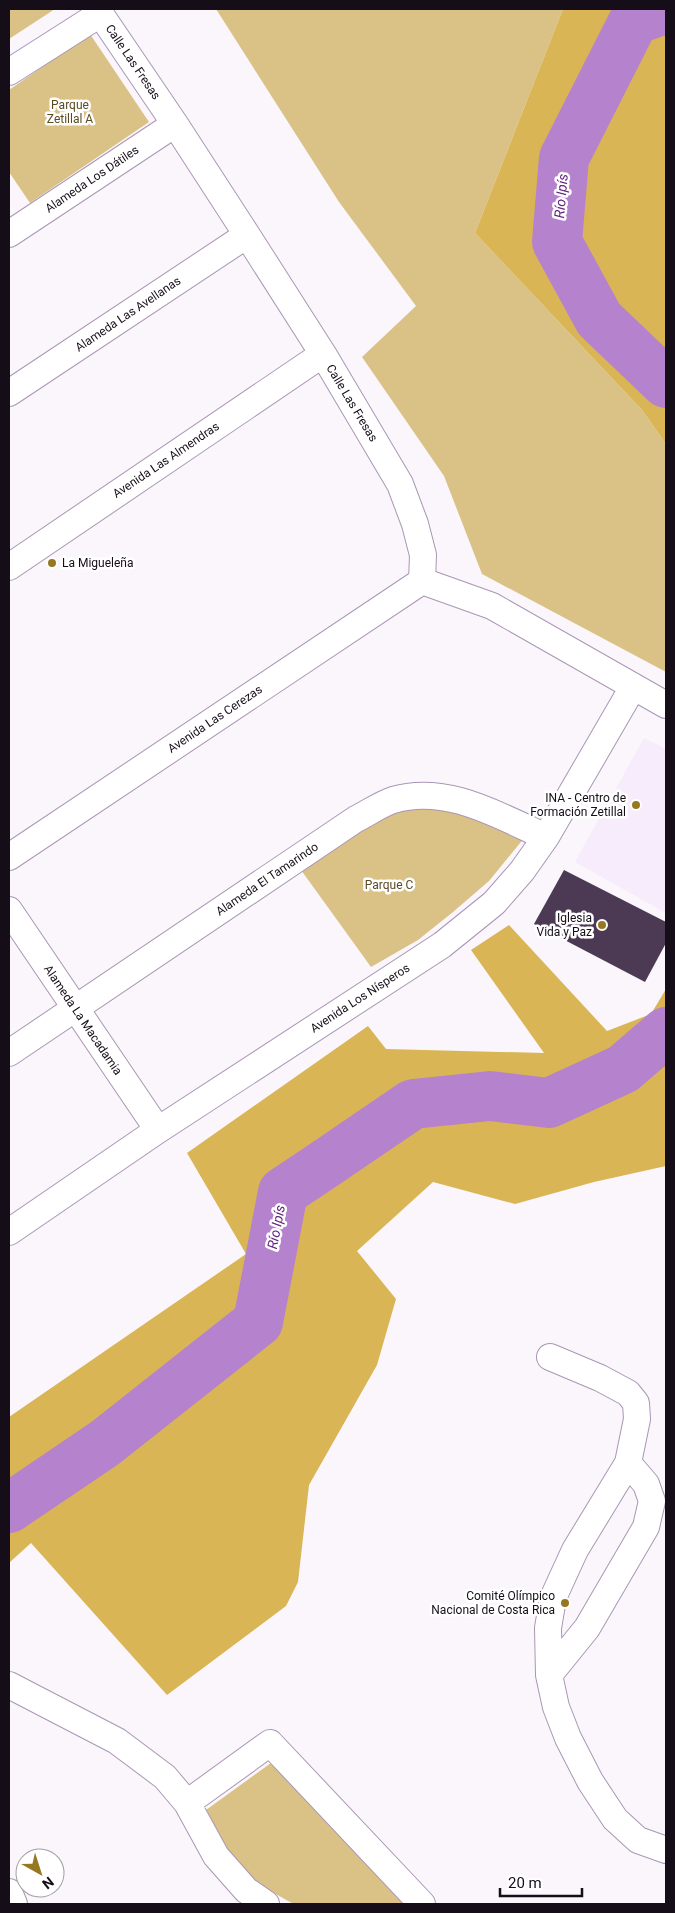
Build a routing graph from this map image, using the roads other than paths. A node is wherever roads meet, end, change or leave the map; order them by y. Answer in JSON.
{"nodes":[{"id":1,"x":98,"y":11,"type":"edge"},
{"id":2,"x":9,"y":72,"type":"edge"},
{"id":3,"x":175,"y":124,"type":"junction"},
{"id":4,"x":9,"y":234,"type":"edge"},
{"id":5,"x":247,"y":235,"type":"junction"},
{"id":6,"x":323,"y":354,"type":"junction"},
{"id":7,"x":9,"y":393,"type":"edge"},
{"id":8,"x":9,"y":567,"type":"edge"},
{"id":9,"x":422,"y":581,"type":"junction"},
{"id":10,"x":633,"y":687,"type":"junction"},
{"id":11,"x":666,"y":704,"type":"edge"},
{"id":12,"x":546,"y":837,"type":"junction"},
{"id":13,"x":9,"y":857,"type":"edge"},
{"id":14,"x":9,"y":910,"type":"edge"},
{"id":15,"x":76,"y":1009,"type":"junction"},
{"id":16,"x":9,"y":1053,"type":"edge"},
{"id":17,"x":158,"y":1130,"type":"junction"},
{"id":18,"x":9,"y":1232,"type":"edge"},
{"id":19,"x":550,"y":1358,"type":"dead end"},
{"id":20,"x":628,"y":1463,"type":"junction"},
{"id":21,"x":549,"y":1675,"type":"junction"},
{"id":22,"x":9,"y":1685,"type":"edge"},
{"id":23,"x":187,"y":1802,"type":"junction"},
{"id":24,"x":666,"y":1850,"type":"edge"},
{"id":25,"x":9,"y":1892,"type":"edge"},
{"id":26,"x":14,"y":1904,"type":"edge"},
{"id":27,"x":266,"y":1904,"type":"edge"},
{"id":28,"x":422,"y":1904,"type":"edge"}],
"edges":[{"from":1,"to":2,"type":"street"},
{"from":1,"to":3,"type":"street","name":"Calle Las Fresas"},
{"from":3,"to":4,"type":"street","name":"Alameda Los Dátiles"},
{"from":3,"to":5,"type":"street","name":"Calle Las Fresas"},
{"from":5,"to":6,"type":"street","name":"Calle Las Fresas"},
{"from":5,"to":7,"type":"street","name":"Alameda Las Avellanas"},
{"from":6,"to":8,"type":"street","name":"Avenida Las Almendras"},
{"from":6,"to":9,"type":"street","name":"Calle Las Fresas"},
{"from":9,"to":10,"type":"street"},
{"from":9,"to":13,"type":"street","name":"Avenida Las Cerezas"},
{"from":10,"to":11,"type":"street"},
{"from":10,"to":12,"type":"street","name":"Avenida Los Nísperos"},
{"from":12,"to":15,"type":"street","name":"Alameda El Tamarindo"},
{"from":12,"to":17,"type":"street","name":"Avenida Los Nísperos"},
{"from":14,"to":15,"type":"street","name":"Alameda La Macadamia"},
{"from":15,"to":16,"type":"street","name":"Alameda El Tamarindo"},
{"from":15,"to":17,"type":"street","name":"Alameda La Macadamia"},
{"from":17,"to":18,"type":"street","name":"Avenida Los Nísperos"},
{"from":19,"to":20,"type":"street"},
{"from":20,"to":21,"type":"street"},
{"from":20,"to":21,"type":"street"},
{"from":21,"to":24,"type":"street"},
{"from":22,"to":23,"type":"street"},
{"from":23,"to":27,"type":"street"},
{"from":23,"to":28,"type":"street"},
{"from":25,"to":26,"type":"street"}]}
